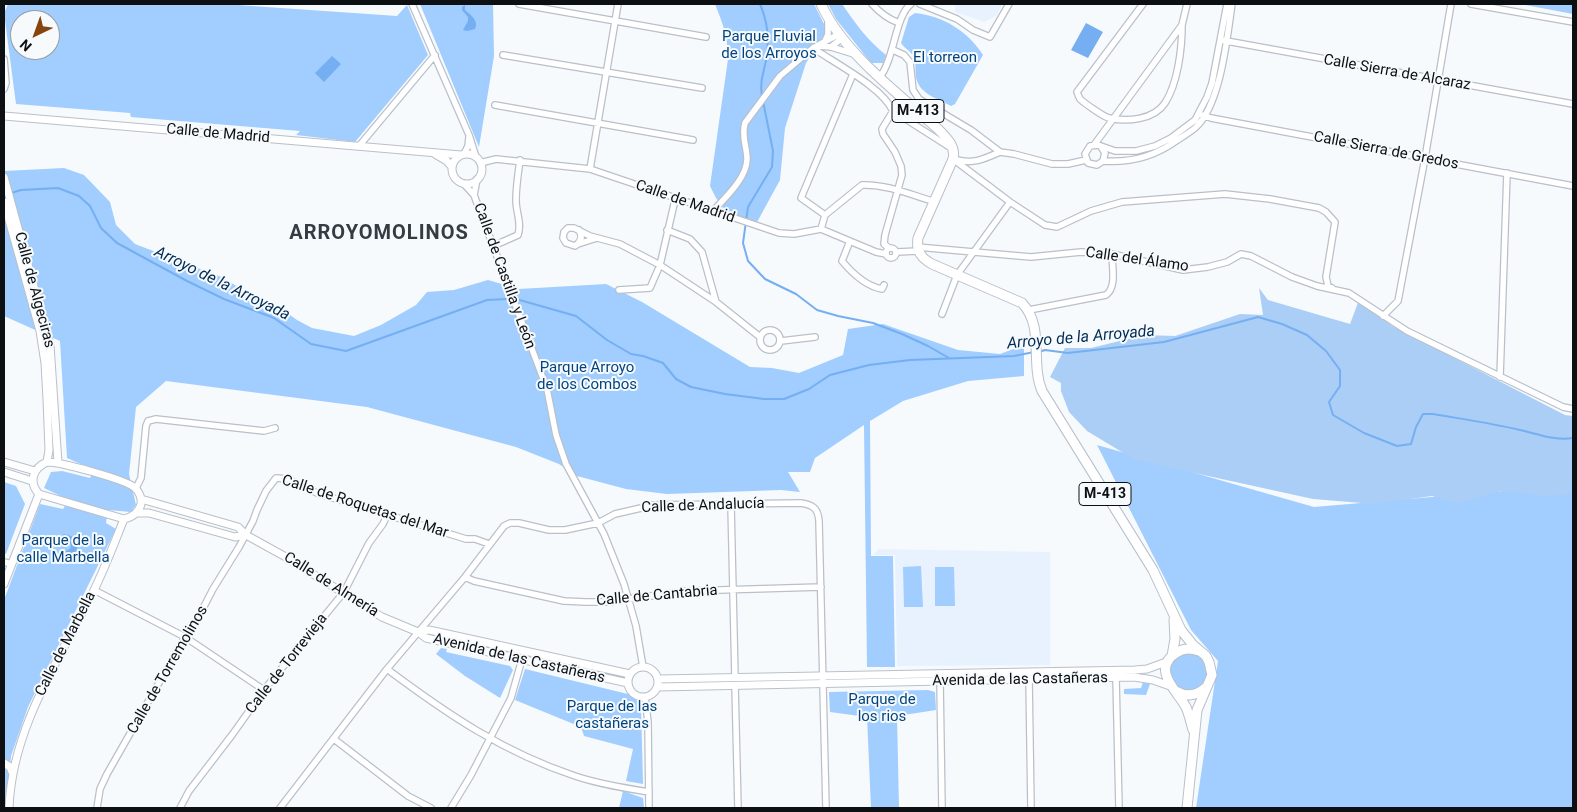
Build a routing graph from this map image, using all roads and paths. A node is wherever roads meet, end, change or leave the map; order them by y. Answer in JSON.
{"nodes":[{"id":1,"x":412,"y":4,"type":"edge"},
{"id":2,"x":519,"y":4,"type":"edge"},
{"id":3,"x":618,"y":4,"type":"edge"},
{"id":4,"x":821,"y":4,"type":"edge"},
{"id":5,"x":873,"y":4,"type":"edge"},
{"id":6,"x":911,"y":4,"type":"edge"},
{"id":7,"x":920,"y":4,"type":"edge"},
{"id":8,"x":1009,"y":4,"type":"edge"},
{"id":9,"x":1132,"y":4,"type":"edge"},
{"id":10,"x":1187,"y":4,"type":"edge"},
{"id":11,"x":1227,"y":4,"type":"edge"},
{"id":12,"x":1232,"y":4,"type":"edge"},
{"id":13,"x":1451,"y":4,"type":"edge"},
{"id":14,"x":1470,"y":4,"type":"edge"},
{"id":15,"x":1141,"y":6,"type":"edge"},
{"id":16,"x":828,"y":18,"type":"junction"},
{"id":17,"x":616,"y":20,"type":"junction"},
{"id":18,"x":1573,"y":22,"type":"edge"},
{"id":19,"x":899,"y":23,"type":"junction"},
{"id":20,"x":1182,"y":25,"type":"junction"},
{"id":21,"x":841,"y":36,"type":"junction"},
{"id":22,"x":706,"y":37,"type":"dead end"},
{"id":23,"x":1224,"y":40,"type":"junction"},
{"id":24,"x":815,"y":47,"type":"junction"},
{"id":25,"x":831,"y":47,"type":"junction"},
{"id":26,"x":893,"y":50,"type":"junction"},
{"id":27,"x":435,"y":55,"type":"junction"},
{"id":28,"x":502,"y":55,"type":"dead end"},
{"id":29,"x":857,"y":55,"type":"junction"},
{"id":30,"x":4,"y":59,"type":"edge"},
{"id":31,"x":607,"y":72,"type":"junction"},
{"id":32,"x":853,"y":74,"type":"junction"},
{"id":33,"x":880,"y":77,"type":"junction"},
{"id":34,"x":1438,"y":80,"type":"junction"},
{"id":35,"x":702,"y":88,"type":"dead end"},
{"id":36,"x":892,"y":88,"type":"junction"},
{"id":37,"x":4,"y":89,"type":"edge"},
{"id":38,"x":886,"y":100,"type":"junction"},
{"id":39,"x":1573,"y":104,"type":"edge"},
{"id":40,"x":495,"y":105,"type":"dead end"},
{"id":41,"x":893,"y":111,"type":"junction"},
{"id":42,"x":1201,"y":115,"type":"junction"},
{"id":43,"x":4,"y":116,"type":"edge"},
{"id":44,"x":1112,"y":118,"type":"junction"},
{"id":45,"x":597,"y":123,"type":"junction"},
{"id":46,"x":469,"y":135,"type":"junction"},
{"id":47,"x":693,"y":140,"type":"dead end"},
{"id":48,"x":1094,"y":145,"type":"junction"},
{"id":49,"x":359,"y":146,"type":"junction"},
{"id":50,"x":1101,"y":147,"type":"junction"},
{"id":51,"x":953,"y":149,"type":"junction"},
{"id":52,"x":433,"y":152,"type":"junction"},
{"id":53,"x":1000,"y":152,"type":"junction"},
{"id":54,"x":462,"y":155,"type":"junction"},
{"id":55,"x":1425,"y":158,"type":"junction"},
{"id":56,"x":953,"y":159,"type":"junction"},
{"id":57,"x":478,"y":160,"type":"junction"},
{"id":58,"x":520,"y":160,"type":"junction"},
{"id":59,"x":1086,"y":160,"type":"junction"},
{"id":60,"x":1103,"y":161,"type":"junction"},
{"id":61,"x":452,"y":168,"type":"junction"},
{"id":62,"x":590,"y":169,"type":"junction"},
{"id":63,"x":1506,"y":174,"type":"junction"},
{"id":64,"x":4,"y":177,"type":"edge"},
{"id":65,"x":476,"y":179,"type":"junction"},
{"id":66,"x":463,"y":183,"type":"junction"},
{"id":67,"x":1573,"y":186,"type":"edge"},
{"id":68,"x":897,"y":191,"type":"junction"},
{"id":69,"x":474,"y":195,"type":"junction"},
{"id":70,"x":675,"y":200,"type":"junction"},
{"id":71,"x":4,"y":202,"type":"edge"},
{"id":72,"x":935,"y":202,"type":"junction"},
{"id":73,"x":1010,"y":202,"type":"junction"},
{"id":74,"x":712,"y":212,"type":"junction"},
{"id":75,"x":825,"y":215,"type":"junction"},
{"id":76,"x":579,"y":230,"type":"junction"},
{"id":77,"x":667,"y":230,"type":"junction"},
{"id":78,"x":821,"y":230,"type":"junction"},
{"id":79,"x":597,"y":238,"type":"junction"},
{"id":80,"x":850,"y":241,"type":"junction"},
{"id":81,"x":578,"y":244,"type":"junction"},
{"id":82,"x":493,"y":246,"type":"junction"},
{"id":83,"x":918,"y":249,"type":"junction"},
{"id":84,"x":888,"y":251,"type":"junction"},
{"id":85,"x":897,"y":252,"type":"junction"},
{"id":86,"x":973,"y":252,"type":"junction"},
{"id":87,"x":1112,"y":254,"type":"junction"},
{"id":88,"x":660,"y":265,"type":"junction"},
{"id":89,"x":957,"y":275,"type":"junction"},
{"id":90,"x":1326,"y":277,"type":"junction"},
{"id":91,"x":884,"y":285,"type":"dead end"},
{"id":92,"x":1317,"y":286,"type":"junction"},
{"id":93,"x":619,"y":290,"type":"dead end"},
{"id":94,"x":1333,"y":290,"type":"junction"},
{"id":95,"x":716,"y":302,"type":"junction"},
{"id":96,"x":1029,"y":310,"type":"junction"},
{"id":97,"x":942,"y":314,"type":"dead end"},
{"id":98,"x":1383,"y":316,"type":"junction"},
{"id":99,"x":760,"y":337,"type":"junction"},
{"id":100,"x":815,"y":337,"type":"dead end"},
{"id":101,"x":781,"y":341,"type":"junction"},
{"id":102,"x":46,"y":347,"type":"junction"},
{"id":103,"x":1500,"y":378,"type":"junction"},
{"id":104,"x":1573,"y":409,"type":"edge"},
{"id":105,"x":275,"y":428,"type":"dead end"},
{"id":106,"x":4,"y":462,"type":"edge"},
{"id":107,"x":47,"y":462,"type":"junction"},
{"id":108,"x":58,"y":463,"type":"junction"},
{"id":109,"x":35,"y":471,"type":"junction"},
{"id":110,"x":4,"y":472,"type":"edge"},
{"id":111,"x":32,"y":481,"type":"junction"},
{"id":112,"x":136,"y":488,"type":"junction"},
{"id":113,"x":39,"y":494,"type":"junction"},
{"id":114,"x":141,"y":500,"type":"junction"},
{"id":115,"x":731,"y":505,"type":"junction"},
{"id":116,"x":136,"y":513,"type":"junction"},
{"id":117,"x":387,"y":514,"type":"junction"},
{"id":118,"x":124,"y":519,"type":"junction"},
{"id":119,"x":598,"y":523,"type":"junction"},
{"id":120,"x":246,"y":535,"type":"junction"},
{"id":121,"x":489,"y":544,"type":"junction"},
{"id":122,"x":4,"y":562,"type":"edge"},
{"id":123,"x":12,"y":564,"type":"junction"},
{"id":124,"x":465,"y":577,"type":"junction"},
{"id":125,"x":4,"y":584,"type":"edge"},
{"id":126,"x":821,"y":587,"type":"junction"},
{"id":127,"x":94,"y":590,"type":"junction"},
{"id":128,"x":733,"y":590,"type":"junction"},
{"id":129,"x":344,"y":592,"type":"junction"},
{"id":130,"x":629,"y":599,"type":"junction"},
{"id":131,"x":1174,"y":615,"type":"junction"},
{"id":132,"x":418,"y":632,"type":"junction"},
{"id":133,"x":185,"y":637,"type":"junction"},
{"id":134,"x":1200,"y":652,"type":"junction"},
{"id":135,"x":1170,"y":658,"type":"junction"},
{"id":136,"x":522,"y":659,"type":"junction"},
{"id":137,"x":643,"y":667,"type":"junction"},
{"id":138,"x":387,"y":669,"type":"junction"},
{"id":139,"x":630,"y":674,"type":"junction"},
{"id":140,"x":1116,"y":678,"type":"junction"},
{"id":141,"x":1028,"y":679,"type":"junction"},
{"id":142,"x":824,"y":680,"type":"junction"},
{"id":143,"x":940,"y":681,"type":"junction"},
{"id":144,"x":735,"y":682,"type":"junction"},
{"id":145,"x":628,"y":683,"type":"junction"},
{"id":146,"x":658,"y":683,"type":"junction"},
{"id":147,"x":1173,"y":688,"type":"junction"},
{"id":148,"x":1206,"y":688,"type":"junction"},
{"id":149,"x":264,"y":690,"type":"junction"},
{"id":150,"x":645,"y":697,"type":"junction"},
{"id":151,"x":1194,"y":737,"type":"junction"},
{"id":152,"x":334,"y":739,"type":"junction"},
{"id":153,"x":490,"y":739,"type":"junction"},
{"id":154,"x":4,"y":763,"type":"edge"},
{"id":155,"x":12,"y":772,"type":"junction"},
{"id":156,"x":649,"y":792,"type":"junction"},
{"id":157,"x":6,"y":801,"type":"edge"},
{"id":158,"x":9,"y":808,"type":"edge"},
{"id":159,"x":97,"y":808,"type":"edge"},
{"id":160,"x":180,"y":808,"type":"edge"},
{"id":161,"x":280,"y":808,"type":"edge"},
{"id":162,"x":431,"y":808,"type":"edge"},
{"id":163,"x":451,"y":808,"type":"edge"},
{"id":164,"x":649,"y":808,"type":"edge"},
{"id":165,"x":738,"y":808,"type":"edge"},
{"id":166,"x":826,"y":808,"type":"edge"},
{"id":167,"x":942,"y":808,"type":"edge"},
{"id":168,"x":1031,"y":808,"type":"edge"},
{"id":169,"x":1119,"y":808,"type":"edge"},
{"id":170,"x":1187,"y":808,"type":"edge"}],
"edges":[{"from":1,"to":27,"type":"street"},
{"from":2,"to":17,"type":"street"},
{"from":3,"to":17,"type":"street"},
{"from":4,"to":16,"type":"main road","number":"M-413"},
{"from":5,"to":19,"type":"street"},
{"from":6,"to":19,"type":"street"},
{"from":7,"to":8,"type":"street"},
{"from":9,"to":15,"type":"street"},
{"from":10,"to":20,"type":"street"},
{"from":11,"to":23,"type":"street"},
{"from":12,"to":23,"type":"street"},
{"from":13,"to":34,"type":"street"},
{"from":14,"to":18,"type":"street"},
{"from":15,"to":44,"type":"street"},
{"from":16,"to":21,"type":"main road","number":"M-413"},
{"from":16,"to":24,"type":"street"},
{"from":17,"to":22,"type":"street"},
{"from":17,"to":31,"type":"street"},
{"from":19,"to":26,"type":"street"},
{"from":20,"to":44,"type":"street"},
{"from":20,"to":44,"type":"street"},
{"from":21,"to":24,"type":"street"},
{"from":21,"to":25,"type":"street"},
{"from":21,"to":29,"type":"main road","number":"M-413"},
{"from":23,"to":34,"type":"street","name":"Calle Sierra de Alcaraz"},
{"from":23,"to":42,"type":"street"},
{"from":24,"to":25,"type":"street"},
{"from":24,"to":32,"type":"street"},
{"from":24,"to":74,"type":"street"},
{"from":25,"to":29,"type":"street"},
{"from":26,"to":33,"type":"street"},
{"from":26,"to":53,"type":"street"},
{"from":27,"to":46,"type":"street"},
{"from":27,"to":49,"type":"street"},
{"from":28,"to":31,"type":"street"},
{"from":29,"to":33,"type":"main road","number":"M-413"},
{"from":30,"to":37,"type":"street"},
{"from":31,"to":35,"type":"street"},
{"from":31,"to":45,"type":"street"},
{"from":32,"to":38,"type":"street"},
{"from":32,"to":75,"type":"street"},
{"from":33,"to":36,"type":"main road","number":"M-413"},
{"from":34,"to":39,"type":"street","name":"Calle Sierra de Alcaraz"},
{"from":34,"to":55,"type":"street"},
{"from":36,"to":38,"type":"street"},
{"from":36,"to":51,"type":"main road","number":"M-413"},
{"from":38,"to":41,"type":"street"},
{"from":40,"to":45,"type":"street"},
{"from":41,"to":51,"type":"street"},
{"from":41,"to":68,"type":"street"},
{"from":42,"to":50,"type":"street"},
{"from":42,"to":55,"type":"street","name":"Calle Sierra de Gredos"},
{"from":42,"to":60,"type":"street"},
{"from":43,"to":49,"type":"street","name":"Calle de Madrid"},
{"from":44,"to":48,"type":"street"},
{"from":45,"to":47,"type":"street"},
{"from":45,"to":62,"type":"street"},
{"from":46,"to":54,"type":"street"},
{"from":46,"to":57,"type":"street"},
{"from":48,"to":50,"type":"street"},
{"from":48,"to":59,"type":"street"},
{"from":49,"to":52,"type":"street","name":"Calle de Madrid"},
{"from":50,"to":60,"type":"street"},
{"from":51,"to":56,"type":"main road"},
{"from":52,"to":54,"type":"street","name":"Calle de Madrid"},
{"from":52,"to":61,"type":"street"},
{"from":53,"to":56,"type":"street"},
{"from":53,"to":59,"type":"street"},
{"from":54,"to":57,"type":"street","name":"Calle de Madrid"},
{"from":54,"to":61,"type":"street"},
{"from":55,"to":63,"type":"street","name":"Calle Sierra de Gredos"},
{"from":55,"to":98,"type":"street"},
{"from":56,"to":72,"type":"main road"},
{"from":56,"to":73,"type":"street"},
{"from":57,"to":58,"type":"street","name":"Calle de Madrid"},
{"from":57,"to":65,"type":"street"},
{"from":58,"to":62,"type":"street","name":"Calle de Madrid"},
{"from":58,"to":82,"type":"street"},
{"from":59,"to":60,"type":"street"},
{"from":61,"to":66,"type":"street"},
{"from":62,"to":70,"type":"street","name":"Calle de Madrid"},
{"from":63,"to":67,"type":"street","name":"Calle Sierra de Gredos"},
{"from":63,"to":103,"type":"street"},
{"from":64,"to":102,"type":"street","name":"Calle de Algeciras"},
{"from":65,"to":66,"type":"street"},
{"from":65,"to":69,"type":"street","name":"Calle de Castilla y León"},
{"from":66,"to":69,"type":"street","name":"Calle de Castilla y León"},
{"from":68,"to":72,"type":"street"},
{"from":68,"to":75,"type":"street"},
{"from":68,"to":84,"type":"street"},
{"from":69,"to":82,"type":"street","name":"Calle de Castilla y León"},
{"from":70,"to":74,"type":"street","name":"Calle de Madrid"},
{"from":70,"to":77,"type":"street"},
{"from":71,"to":102,"type":"street","name":"Calle de Algeciras"},
{"from":72,"to":83,"type":"main road"},
{"from":73,"to":86,"type":"street"},
{"from":73,"to":90,"type":"street"},
{"from":74,"to":78,"type":"street","name":"Calle de Madrid"},
{"from":75,"to":78,"type":"street"},
{"from":76,"to":79,"type":"street"},
{"from":76,"to":81,"type":"street"},
{"from":76,"to":81,"type":"street"},
{"from":77,"to":88,"type":"street"},
{"from":77,"to":95,"type":"street"},
{"from":78,"to":80,"type":"street","name":"Calle de Madrid"},
{"from":79,"to":81,"type":"street"},
{"from":79,"to":88,"type":"street"},
{"from":80,"to":84,"type":"street","name":"Calle de Madrid"},
{"from":80,"to":91,"type":"street"},
{"from":82,"to":119,"type":"street","name":"Calle de Castilla y León"},
{"from":83,"to":85,"type":"street","name":"Calle del Álamo"},
{"from":83,"to":86,"type":"street","name":"Calle del Álamo"},
{"from":83,"to":89,"type":"main road"},
{"from":84,"to":85,"type":"street"},
{"from":84,"to":85,"type":"street"},
{"from":86,"to":87,"type":"street","name":"Calle del Álamo"},
{"from":86,"to":89,"type":"street"},
{"from":87,"to":92,"type":"street","name":"Calle del Álamo"},
{"from":87,"to":96,"type":"street"},
{"from":88,"to":93,"type":"street"},
{"from":88,"to":95,"type":"street"},
{"from":89,"to":96,"type":"main road"},
{"from":89,"to":97,"type":"street"},
{"from":90,"to":92,"type":"street"},
{"from":90,"to":94,"type":"street"},
{"from":92,"to":94,"type":"street","name":"Calle del Álamo"},
{"from":94,"to":98,"type":"street","name":"Calle del Álamo"},
{"from":95,"to":99,"type":"street"},
{"from":96,"to":131,"type":"main road","number":"M-413"},
{"from":98,"to":103,"type":"street","name":"Calle del Álamo"},
{"from":99,"to":101,"type":"street"},
{"from":99,"to":101,"type":"street"},
{"from":100,"to":101,"type":"street"},
{"from":102,"to":107,"type":"street","name":"Calle de Algeciras"},
{"from":102,"to":108,"type":"street","name":"Calle de Algeciras"},
{"from":103,"to":104,"type":"street","name":"Calle del Álamo"},
{"from":105,"to":112,"type":"street"},
{"from":106,"to":109,"type":"street"},
{"from":107,"to":108,"type":"street"},
{"from":107,"to":109,"type":"street"},
{"from":108,"to":112,"type":"street"},
{"from":109,"to":111,"type":"street"},
{"from":110,"to":111,"type":"street"},
{"from":111,"to":113,"type":"street"},
{"from":112,"to":114,"type":"street"},
{"from":113,"to":118,"type":"street"},
{"from":113,"to":123,"type":"street"},
{"from":114,"to":116,"type":"street"},
{"from":114,"to":120,"type":"street","name":"Calle de Almería"},
{"from":115,"to":119,"type":"street","name":"Calle de Andalucía"},
{"from":115,"to":126,"type":"street","name":"Calle de Andalucía"},
{"from":115,"to":128,"type":"street"},
{"from":116,"to":118,"type":"street"},
{"from":116,"to":120,"type":"street","name":"Calle de Almería"},
{"from":117,"to":120,"type":"street","name":"Calle de Roquetas del Mar"},
{"from":117,"to":121,"type":"street","name":"Calle de Roquetas del Mar"},
{"from":117,"to":129,"type":"street","name":"Calle de Torrevieja"},
{"from":118,"to":127,"type":"street","name":"Calle de Marbella"},
{"from":119,"to":121,"type":"street","name":"Calle de Andalucía"},
{"from":119,"to":130,"type":"street","name":"Calle de Castilla y León"},
{"from":120,"to":129,"type":"street","name":"Calle de Almería"},
{"from":120,"to":133,"type":"street","name":"Calle de Torremolinos"},
{"from":121,"to":124,"type":"street"},
{"from":122,"to":123,"type":"street"},
{"from":123,"to":125,"type":"street"},
{"from":124,"to":130,"type":"street","name":"Calle de Cantabria"},
{"from":124,"to":132,"type":"street"},
{"from":126,"to":128,"type":"street","name":"Calle de Cantabria"},
{"from":126,"to":142,"type":"street"},
{"from":127,"to":133,"type":"street"},
{"from":127,"to":155,"type":"street","name":"Calle de Marbella"},
{"from":128,"to":130,"type":"street","name":"Calle de Cantabria"},
{"from":128,"to":144,"type":"street"},
{"from":129,"to":132,"type":"street","name":"Calle de Almería"},
{"from":129,"to":149,"type":"street","name":"Calle de Torrevieja"},
{"from":130,"to":137,"type":"street","name":"Calle de Castilla y León"},
{"from":131,"to":134,"type":"main road","number":"M-413"},
{"from":131,"to":135,"type":"main road","number":"M-413"},
{"from":132,"to":136,"type":"street","name":"Avenida de las Castañeras"},
{"from":132,"to":138,"type":"street"},
{"from":132,"to":139,"type":"street","name":"Avenida de las Castañeras"},
{"from":133,"to":149,"type":"street"},
{"from":133,"to":159,"type":"street","name":"Calle de Torremolinos"},
{"from":134,"to":135,"type":"main road"},
{"from":134,"to":148,"type":"main road","number":"M-413"},
{"from":135,"to":142,"type":"street","name":"Avenida de las Castañeras"},
{"from":135,"to":147,"type":"main road","number":"M-413"},
{"from":136,"to":145,"type":"street","name":"Avenida de las Castañeras"},
{"from":136,"to":153,"type":"street"},
{"from":137,"to":139,"type":"street"},
{"from":137,"to":146,"type":"street"},
{"from":138,"to":152,"type":"street"},
{"from":138,"to":153,"type":"street"},
{"from":139,"to":145,"type":"street"},
{"from":140,"to":141,"type":"street","name":"Avenida de las Castañeras"},
{"from":140,"to":147,"type":"street","name":"Avenida de las Castañeras"},
{"from":140,"to":169,"type":"street"},
{"from":141,"to":143,"type":"street","name":"Avenida de las Castañeras"},
{"from":141,"to":168,"type":"street"},
{"from":142,"to":143,"type":"street","name":"Avenida de las Castañeras"},
{"from":142,"to":144,"type":"street","name":"Avenida de las Castañeras"},
{"from":142,"to":166,"type":"street"},
{"from":143,"to":167,"type":"street"},
{"from":144,"to":146,"type":"street","name":"Avenida de las Castañeras"},
{"from":144,"to":165,"type":"street"},
{"from":145,"to":150,"type":"street"},
{"from":146,"to":150,"type":"street"},
{"from":147,"to":148,"type":"main road"},
{"from":147,"to":151,"type":"main road","number":"M-413"},
{"from":148,"to":151,"type":"main road","number":"M-413"},
{"from":149,"to":160,"type":"street","name":"Calle de Torrevieja"},
{"from":150,"to":156,"type":"street"},
{"from":151,"to":170,"type":"main road","number":"M-413"},
{"from":152,"to":161,"type":"street"},
{"from":152,"to":162,"type":"street"},
{"from":153,"to":156,"type":"street"},
{"from":153,"to":163,"type":"street"},
{"from":154,"to":155,"type":"street"},
{"from":155,"to":157,"type":"street","name":"Calle de Marbella"},
{"from":156,"to":164,"type":"street"},
{"from":157,"to":158,"type":"street","name":"Calle de Marbella"}]}
